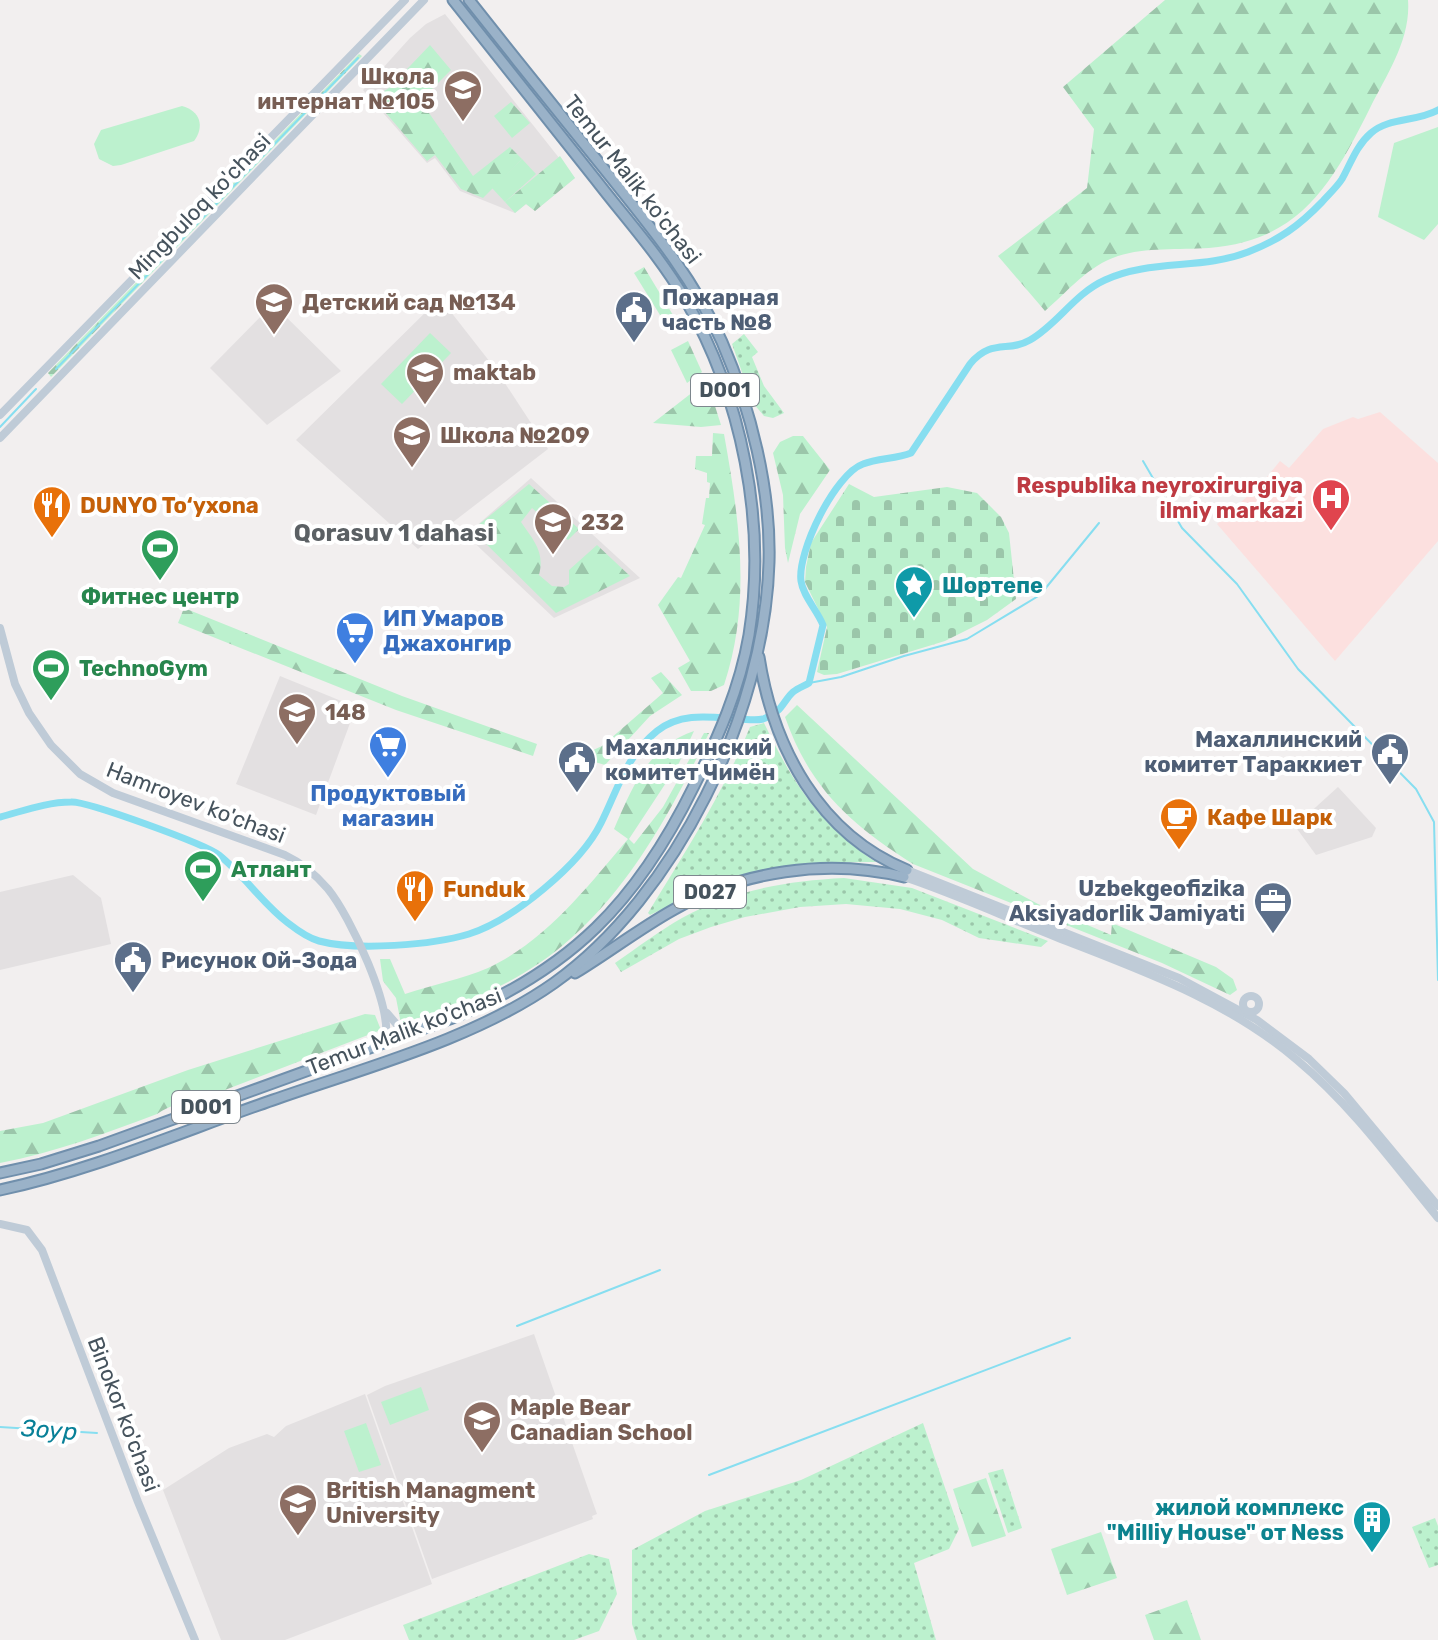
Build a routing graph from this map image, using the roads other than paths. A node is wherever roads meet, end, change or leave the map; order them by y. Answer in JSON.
{"nodes":[{"id":1,"x":405,"y":0,"type":"edge"},
{"id":2,"x":424,"y":0,"type":"edge"},
{"id":3,"x":469,"y":0,"type":"edge"},
{"id":4,"x":454,"y":3,"type":"edge"},
{"id":5,"x":361,"y":45,"type":"junction"},
{"id":6,"x":370,"y":55,"type":"junction"},
{"id":7,"x":584,"y":144,"type":"junction"},
{"id":8,"x":573,"y":152,"type":"junction"},
{"id":9,"x":50,"y":364,"type":"junction"},
{"id":10,"x":60,"y":375,"type":"junction"},
{"id":11,"x":0,"y":415,"type":"edge"},
{"id":12,"x":0,"y":438,"type":"edge"},
{"id":13,"x":0,"y":628,"type":"edge"},
{"id":14,"x":759,"y":654,"type":"junction"},
{"id":15,"x":905,"y":873,"type":"junction"},
{"id":16,"x":541,"y":992,"type":"junction"},
{"id":17,"x":384,"y":1007,"type":"junction"},
{"id":18,"x":1231,"y":1009,"type":"junction"},
{"id":19,"x":1254,"y":1023,"type":"junction"},
{"id":20,"x":410,"y":1033,"type":"junction"},
{"id":21,"x":385,"y":1042,"type":"junction"},
{"id":22,"x":0,"y":1173,"type":"edge"},
{"id":23,"x":0,"y":1190,"type":"edge"},
{"id":24,"x":1437,"y":1204,"type":"edge"},
{"id":25,"x":1438,"y":1218,"type":"edge"},
{"id":26,"x":0,"y":1224,"type":"edge"},
{"id":27,"x":195,"y":1640,"type":"edge"}],
"edges":[{"from":1,"to":5,"type":"main road","name":"Mingbuloq ko'chasi"},
{"from":2,"to":6,"type":"main road","name":"Mingbuloq ko'chasi"},
{"from":3,"to":7,"type":"highway","name":"Temur Malik ko'chasi","number":"D001"},
{"from":4,"to":8,"type":"highway","name":"Temur Malik ko'chasi","number":"D001"},
{"from":5,"to":6,"type":"main road"},
{"from":5,"to":9,"type":"main road","name":"Mingbuloq ko'chasi"},
{"from":6,"to":10,"type":"main road","name":"Mingbuloq ko'chasi"},
{"from":7,"to":8,"type":"highway"},
{"from":7,"to":14,"type":"highway","name":"Temur Malik ko'chasi","number":"D001"},
{"from":8,"to":20,"type":"highway","name":"Temur Malik ko'chasi","number":"D001"},
{"from":9,"to":10,"type":"main road"},
{"from":9,"to":11,"type":"main road","name":"Mingbuloq ko'chasi"},
{"from":10,"to":12,"type":"main road","name":"Mingbuloq ko'chasi"},
{"from":13,"to":17,"type":"main road","name":"Hamroyev ko'chasi"},
{"from":14,"to":15,"type":"highway","number":"D027"},
{"from":14,"to":16,"type":"highway","name":"Temur Malik ko'chasi","number":"D001"},
{"from":15,"to":16,"type":"highway","number":"D027"},
{"from":15,"to":18,"type":"main road","number":"D027"},
{"from":16,"to":23,"type":"highway","name":"Temur Malik ko'chasi","number":"D001"},
{"from":17,"to":20,"type":"main road","name":"Hamroyev ko'chasi"},
{"from":17,"to":21,"type":"main road","name":"Hamroyev ko'chasi"},
{"from":18,"to":19,"type":"main road","number":"D027"},
{"from":18,"to":19,"type":"main road","number":"D027"},
{"from":19,"to":24,"type":"main road","number":"D027"},
{"from":19,"to":25,"type":"main road","number":"D027"},
{"from":20,"to":21,"type":"highway","name":"Temur Malik ko'chasi","number":"D001"},
{"from":21,"to":22,"type":"highway","name":"Temur Malik ko'chasi","number":"D001"},
{"from":26,"to":27,"type":"main road","name":"Binokor ko'chasi"}]}
